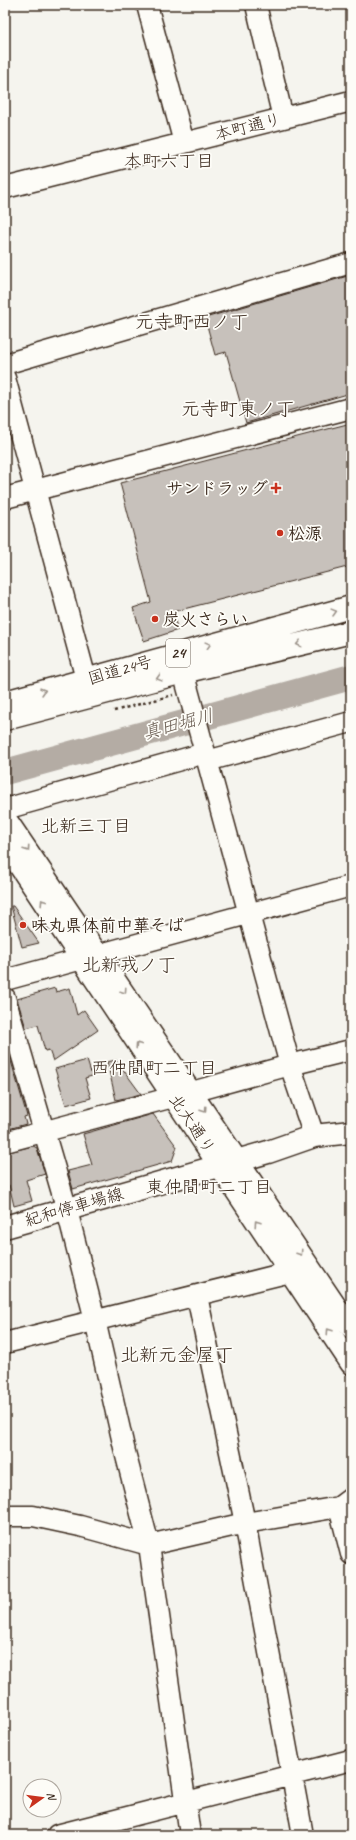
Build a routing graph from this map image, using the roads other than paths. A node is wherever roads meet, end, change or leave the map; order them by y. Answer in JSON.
{"nodes":[{"id":1,"x":147,"y":5,"type":"edge"},
{"id":2,"x":256,"y":5,"type":"edge"},
{"id":3,"x":351,"y":101,"type":"edge"},
{"id":4,"x":283,"y":118,"type":"junction"},
{"id":5,"x":184,"y":143,"type":"junction"},
{"id":6,"x":5,"y":188,"type":"edge"},
{"id":7,"x":351,"y":263,"type":"edge"},
{"id":8,"x":5,"y":364,"type":"edge"},
{"id":9,"x":5,"y":378,"type":"edge"},
{"id":10,"x":351,"y":408,"type":"edge"},
{"id":11,"x":36,"y":490,"type":"junction"},
{"id":12,"x":5,"y":498,"type":"edge"},
{"id":13,"x":351,"y":607,"type":"edge"},
{"id":14,"x":351,"y":632,"type":"edge"},
{"id":15,"x":180,"y":662,"type":"junction"},
{"id":16,"x":86,"y":679,"type":"junction"},
{"id":17,"x":5,"y":702,"type":"edge"},
{"id":18,"x":5,"y":719,"type":"edge"},
{"id":19,"x":351,"y":722,"type":"edge"},
{"id":20,"x":206,"y":757,"type":"junction"},
{"id":21,"x":5,"y":809,"type":"edge"},
{"id":22,"x":5,"y":817,"type":"edge"},
{"id":23,"x":5,"y":846,"type":"edge"},
{"id":24,"x":351,"y":886,"type":"edge"},
{"id":25,"x":248,"y":914,"type":"junction"},
{"id":26,"x":90,"y":957,"type":"junction"},
{"id":27,"x":5,"y":980,"type":"edge"},
{"id":28,"x":5,"y":998,"type":"edge"},
{"id":29,"x":351,"y":1050,"type":"edge"},
{"id":30,"x":290,"y":1065,"type":"junction"},
{"id":31,"x":183,"y":1095,"type":"junction"},
{"id":32,"x":45,"y":1131,"type":"junction"},
{"id":33,"x":351,"y":1132,"type":"edge"},
{"id":34,"x":314,"y":1136,"type":"junction"},
{"id":35,"x":5,"y":1142,"type":"edge"},
{"id":36,"x":228,"y":1163,"type":"junction"},
{"id":37,"x":67,"y":1210,"type":"junction"},
{"id":38,"x":5,"y":1227,"type":"edge"},
{"id":39,"x":290,"y":1272,"type":"junction"},
{"id":40,"x":197,"y":1296,"type":"junction"},
{"id":41,"x":95,"y":1320,"type":"junction"},
{"id":42,"x":351,"y":1328,"type":"edge"},
{"id":43,"x":5,"y":1343,"type":"edge"},
{"id":44,"x":351,"y":1364,"type":"edge"},
{"id":45,"x":345,"y":1502,"type":"edge"},
{"id":46,"x":5,"y":1516,"type":"edge"},
{"id":47,"x":245,"y":1523,"type":"junction"},
{"id":48,"x":149,"y":1545,"type":"junction"},
{"id":49,"x":351,"y":1554,"type":"edge"},
{"id":50,"x":351,"y":1760,"type":"edge"},
{"id":51,"x":291,"y":1776,"type":"junction"},
{"id":52,"x":185,"y":1802,"type":"junction"},
{"id":53,"x":56,"y":1835,"type":"edge"},
{"id":54,"x":190,"y":1835,"type":"edge"},
{"id":55,"x":303,"y":1835,"type":"edge"}],
"edges":[{"from":1,"to":5,"type":"street"},
{"from":2,"to":4,"type":"street"},
{"from":3,"to":4,"type":"street","name":"本町通り"},
{"from":4,"to":5,"type":"street","name":"本町通り"},
{"from":5,"to":6,"type":"street","name":"本町通り"},
{"from":7,"to":8,"type":"street"},
{"from":9,"to":11,"type":"street"},
{"from":10,"to":11,"type":"street"},
{"from":11,"to":12,"type":"street"},
{"from":11,"to":16,"type":"street"},
{"from":15,"to":13,"type":"main road","name":"国道24号","number":"24","one_way":true},
{"from":14,"to":15,"type":"main road","name":"国道24号","number":"24","one_way":true},
{"from":15,"to":16,"type":"main road","name":"国道24号","number":"24"},
{"from":15,"to":18,"type":"main road","name":"国道24号","number":"24","one_way":true},
{"from":15,"to":20,"type":"street"},
{"from":17,"to":16,"type":"main road","name":"国道24号","number":"24","one_way":true},
{"from":19,"to":20,"type":"street"},
{"from":20,"to":21,"type":"street"},
{"from":20,"to":25,"type":"street"},
{"from":22,"to":26,"type":"street","name":"北大通り","one_way":true},
{"from":26,"to":23,"type":"street","name":"北大通り","one_way":true},
{"from":24,"to":25,"type":"street"},
{"from":25,"to":26,"type":"street"},
{"from":25,"to":30,"type":"street"},
{"from":26,"to":27,"type":"street"},
{"from":26,"to":31,"type":"street","name":"北大通り"},
{"from":28,"to":32,"type":"street"},
{"from":29,"to":30,"type":"street"},
{"from":30,"to":31,"type":"street"},
{"from":30,"to":34,"type":"street"},
{"from":31,"to":32,"type":"street"},
{"from":31,"to":36,"type":"street","name":"北大通り"},
{"from":32,"to":35,"type":"street"},
{"from":32,"to":37,"type":"street"},
{"from":33,"to":34,"type":"main road","name":"紀和停車場線"},
{"from":34,"to":36,"type":"main road","name":"紀和停車場線"},
{"from":36,"to":37,"type":"main road","name":"紀和停車場線"},
{"from":39,"to":36,"type":"street","name":"北大通り","one_way":true},
{"from":36,"to":42,"type":"street","name":"北大通り","one_way":true},
{"from":37,"to":38,"type":"main road","name":"紀和停車場線"},
{"from":37,"to":41,"type":"street"},
{"from":39,"to":40,"type":"street"},
{"from":44,"to":39,"type":"street","name":"北大通り","one_way":true},
{"from":40,"to":41,"type":"street"},
{"from":40,"to":47,"type":"street"},
{"from":41,"to":43,"type":"street"},
{"from":41,"to":48,"type":"street"},
{"from":45,"to":47,"type":"street"},
{"from":45,"to":49,"type":"street"},
{"from":46,"to":48,"type":"street"},
{"from":47,"to":48,"type":"street"},
{"from":47,"to":51,"type":"street"},
{"from":48,"to":52,"type":"street"},
{"from":50,"to":51,"type":"street"},
{"from":51,"to":52,"type":"street"},
{"from":51,"to":55,"type":"street"},
{"from":52,"to":53,"type":"street"},
{"from":52,"to":54,"type":"street"}]}
